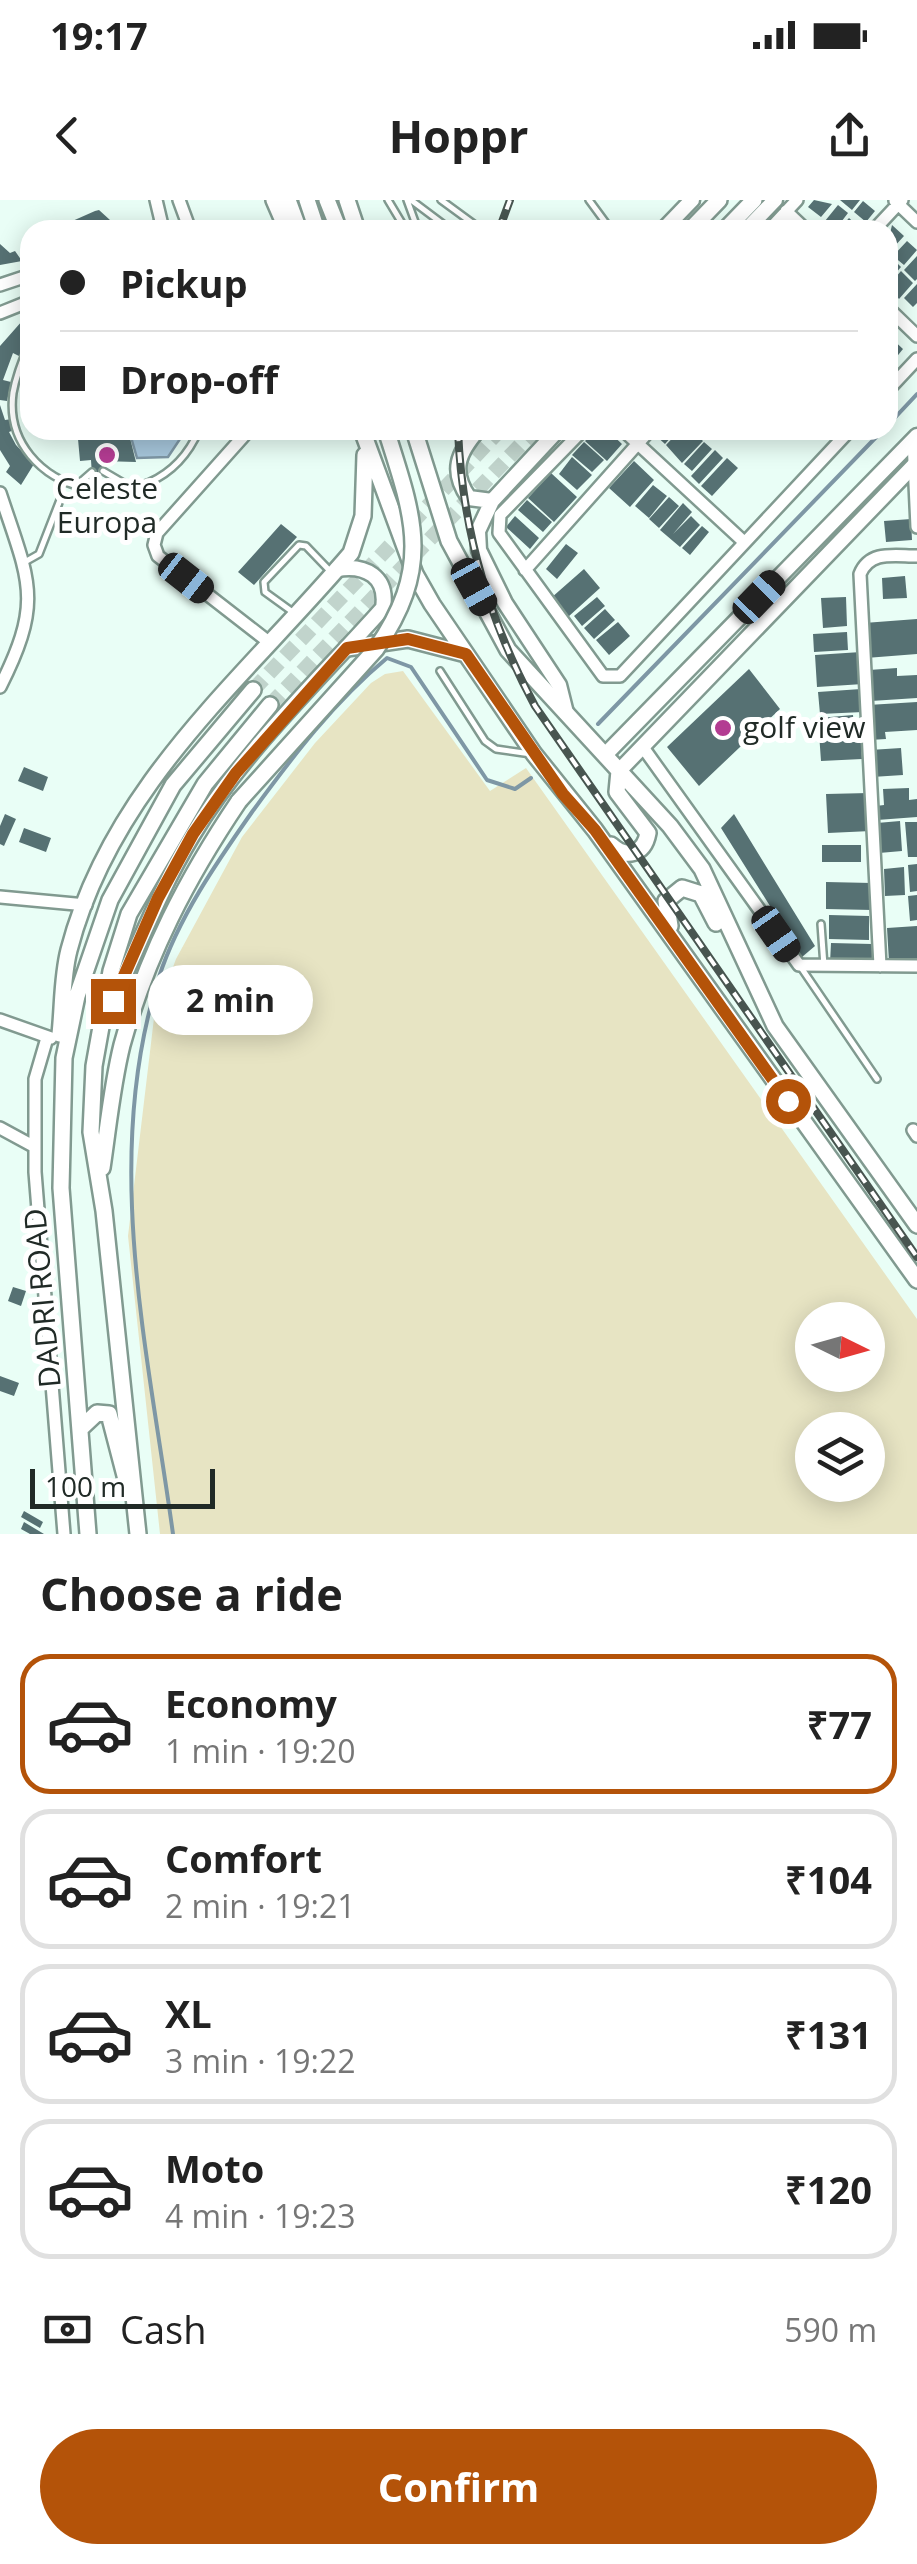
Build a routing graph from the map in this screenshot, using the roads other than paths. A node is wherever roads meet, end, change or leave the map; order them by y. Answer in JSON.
{"nodes":[{"id":1,"x":409,"y":200,"type":"edge"},
{"id":2,"x":441,"y":200,"type":"edge"},
{"id":3,"x":692,"y":200,"type":"edge"},
{"id":4,"x":719,"y":200,"type":"edge"},
{"id":5,"x":754,"y":200,"type":"edge"},
{"id":6,"x":775,"y":200,"type":"edge"},
{"id":7,"x":797,"y":200,"type":"edge"},
{"id":8,"x":898,"y":202,"type":"edge"},
{"id":9,"x":786,"y":212,"type":"junction"},
{"id":10,"x":437,"y":220,"type":"edge"},
{"id":11,"x":468,"y":220,"type":"edge"},
{"id":12,"x":673,"y":220,"type":"edge"},
{"id":13,"x":700,"y":220,"type":"edge"},
{"id":14,"x":735,"y":220,"type":"edge"},
{"id":15,"x":756,"y":220,"type":"edge"},
{"id":16,"x":778,"y":220,"type":"edge"},
{"id":17,"x":795,"y":220,"type":"edge"},
{"id":18,"x":917,"y":222,"type":"edge"},
{"id":19,"x":898,"y":318,"type":"edge"},
{"id":20,"x":917,"y":336,"type":"edge"},
{"id":21,"x":917,"y":359,"type":"edge"},
{"id":22,"x":20,"y":373,"type":"edge"},
{"id":23,"x":898,"y":379,"type":"edge"},
{"id":24,"x":20,"y":435,"type":"edge"},
{"id":25,"x":915,"y":438,"type":"edge"},
{"id":26,"x":22,"y":440,"type":"edge"},
{"id":27,"x":191,"y":440,"type":"edge"},
{"id":28,"x":239,"y":440,"type":"edge"},
{"id":29,"x":363,"y":440,"type":"edge"},
{"id":30,"x":365,"y":440,"type":"edge"},
{"id":31,"x":389,"y":440,"type":"edge"},
{"id":32,"x":417,"y":440,"type":"edge"},
{"id":33,"x":470,"y":440,"type":"edge"},
{"id":34,"x":549,"y":440,"type":"edge"},
{"id":35,"x":573,"y":440,"type":"edge"},
{"id":36,"x":634,"y":440,"type":"edge"},
{"id":37,"x":641,"y":440,"type":"edge"},
{"id":38,"x":841,"y":440,"type":"edge"},
{"id":39,"x":638,"y":444,"type":"junction"},
{"id":40,"x":915,"y":464,"type":"edge"},
{"id":41,"x":102,"y":471,"type":"dead end"},
{"id":42,"x":92,"y":472,"type":"dead end"},
{"id":43,"x":76,"y":486,"type":"junction"},
{"id":44,"x":132,"y":488,"type":"junction"},
{"id":45,"x":0,"y":493,"type":"edge"},
{"id":46,"x":60,"y":500,"type":"dead end"},
{"id":47,"x":492,"y":501,"type":"junction"},
{"id":48,"x":917,"y":527,"type":"edge"},
{"id":49,"x":744,"y":542,"type":"junction"},
{"id":50,"x":917,"y":556,"type":"edge"},
{"id":51,"x":23,"y":563,"type":"junction"},
{"id":52,"x":525,"y":570,"type":"junction"},
{"id":53,"x":335,"y":571,"type":"junction"},
{"id":54,"x":296,"y":615,"type":"junction"},
{"id":55,"x":270,"y":643,"type":"junction"},
{"id":56,"x":347,"y":648,"type":"junction"},
{"id":57,"x":466,"y":654,"type":"junction"},
{"id":58,"x":440,"y":671,"type":"dead end"},
{"id":59,"x":0,"y":687,"type":"edge"},
{"id":60,"x":253,"y":690,"type":"tunnel mouth"},
{"id":61,"x":270,"y":705,"type":"tunnel mouth"},
{"id":62,"x":566,"y":713,"type":"junction"},
{"id":63,"x":642,"y":746,"type":"junction"},
{"id":64,"x":534,"y":754,"type":"junction"},
{"id":65,"x":605,"y":755,"type":"junction"},
{"id":66,"x":619,"y":771,"type":"junction"},
{"id":67,"x":595,"y":830,"type":"junction"},
{"id":68,"x":0,"y":896,"type":"edge"},
{"id":69,"x":86,"y":905,"type":"junction"},
{"id":70,"x":820,"y":924,"type":"dead end"},
{"id":71,"x":682,"y":952,"type":"junction"},
{"id":72,"x":799,"y":965,"type":"junction"},
{"id":73,"x":880,"y":966,"type":"junction"},
{"id":74,"x":917,"y":966,"type":"edge"},
{"id":75,"x":824,"y":967,"type":"junction"},
{"id":76,"x":0,"y":1020,"type":"edge"},
{"id":77,"x":102,"y":1025,"type":"junction"},
{"id":78,"x":776,"y":1026,"type":"junction"},
{"id":79,"x":54,"y":1038,"type":"junction"},
{"id":80,"x":64,"y":1058,"type":"junction"},
{"id":81,"x":877,"y":1080,"type":"dead end"},
{"id":82,"x":0,"y":1128,"type":"edge"},
{"id":83,"x":35,"y":1147,"type":"junction"},
{"id":84,"x":98,"y":1187,"type":"junction"},
{"id":85,"x":917,"y":1225,"type":"edge"},
{"id":86,"x":917,"y":1280,"type":"edge"},
{"id":87,"x":81,"y":1428,"type":"junction"},
{"id":88,"x":135,"y":1500,"type":"junction"},
{"id":89,"x":64,"y":1534,"type":"edge"},
{"id":90,"x":88,"y":1534,"type":"edge"},
{"id":91,"x":138,"y":1534,"type":"edge"}],
"edges":[{"from":1,"to":10,"type":"lane"},
{"from":2,"to":11,"type":"lane"},
{"from":3,"to":12,"type":"street"},
{"from":4,"to":13,"type":"main road"},
{"from":5,"to":14,"type":"main road"},
{"from":6,"to":15,"type":"street"},
{"from":7,"to":9,"type":"street"},
{"from":8,"to":18,"type":"street"},
{"from":9,"to":16,"type":"street"},
{"from":9,"to":17,"type":"street"},
{"from":19,"to":20,"type":"street"},
{"from":21,"to":23,"type":"street"},
{"from":22,"to":24,"type":"lane"},
{"from":25,"to":40,"type":"street"},
{"from":25,"to":65,"type":"street"},
{"from":26,"to":43,"type":"lane"},
{"from":27,"to":44,"type":"lane"},
{"from":28,"to":55,"type":"street"},
{"from":29,"to":53,"type":"main road"},
{"from":30,"to":57,"type":"main road"},
{"from":31,"to":84,"type":"main road","bridge":true},
{"from":32,"to":62,"type":"main road"},
{"from":33,"to":47,"type":"street"},
{"from":34,"to":47,"type":"street"},
{"from":35,"to":52,"type":"street"},
{"from":36,"to":39,"type":"street"},
{"from":37,"to":39,"type":"street"},
{"from":38,"to":49,"type":"street"},
{"from":39,"to":49,"type":"street"},
{"from":39,"to":52,"type":"street"},
{"from":40,"to":48,"type":"street"},
{"from":40,"to":63,"type":"street"},
{"from":41,"to":44,"type":"lane"},
{"from":42,"to":43,"type":"lane"},
{"from":43,"to":44,"type":"lane"},
{"from":45,"to":51,"type":"street"},
{"from":46,"to":51,"type":"lane"},
{"from":47,"to":62,"type":"street"},
{"from":49,"to":52,"type":"street"},
{"from":50,"to":73,"type":"street"},
{"from":51,"to":59,"type":"street"},
{"from":53,"to":54,"type":"main road"},
{"from":53,"to":54,"type":"lane"},
{"from":53,"to":56,"type":"street"},
{"from":54,"to":55,"type":"main road"},
{"from":55,"to":69,"type":"main road"},
{"from":56,"to":57,"type":"main road"},
{"from":56,"to":77,"type":"street"},
{"from":57,"to":64,"type":"main road"},
{"from":58,"to":64,"type":"lane"},
{"from":60,"to":80,"type":"main road"},
{"from":61,"to":77,"type":"main road"},
{"from":62,"to":65,"type":"main road"},
{"from":63,"to":66,"type":"street"},
{"from":63,"to":72,"type":"street"},
{"from":64,"to":67,"type":"main road"},
{"from":65,"to":66,"type":"main road"},
{"from":66,"to":67,"type":"main road"},
{"from":66,"to":78,"type":"main road"},
{"from":67,"to":71,"type":"main road"},
{"from":68,"to":69,"type":"street"},
{"from":69,"to":79,"type":"main road"},
{"from":70,"to":75,"type":"lane"},
{"from":71,"to":78,"type":"main road"},
{"from":71,"to":86,"type":"main road"},
{"from":72,"to":75,"type":"street"},
{"from":72,"to":81,"type":"lane"},
{"from":73,"to":74,"type":"street"},
{"from":73,"to":75,"type":"street"},
{"from":76,"to":79,"type":"street"},
{"from":77,"to":84,"type":"main road"},
{"from":78,"to":85,"type":"main road"},
{"from":79,"to":80,"type":"main road"},
{"from":79,"to":83,"type":"street"},
{"from":80,"to":87,"type":"main road","name":"DADRI ROAD"},
{"from":82,"to":83,"type":"street"},
{"from":83,"to":89,"type":"street"},
{"from":84,"to":88,"type":"main road"},
{"from":87,"to":88,"type":"main road"},
{"from":87,"to":90,"type":"main road","name":"DADRI ROAD"},
{"from":88,"to":91,"type":"main road"}]}
